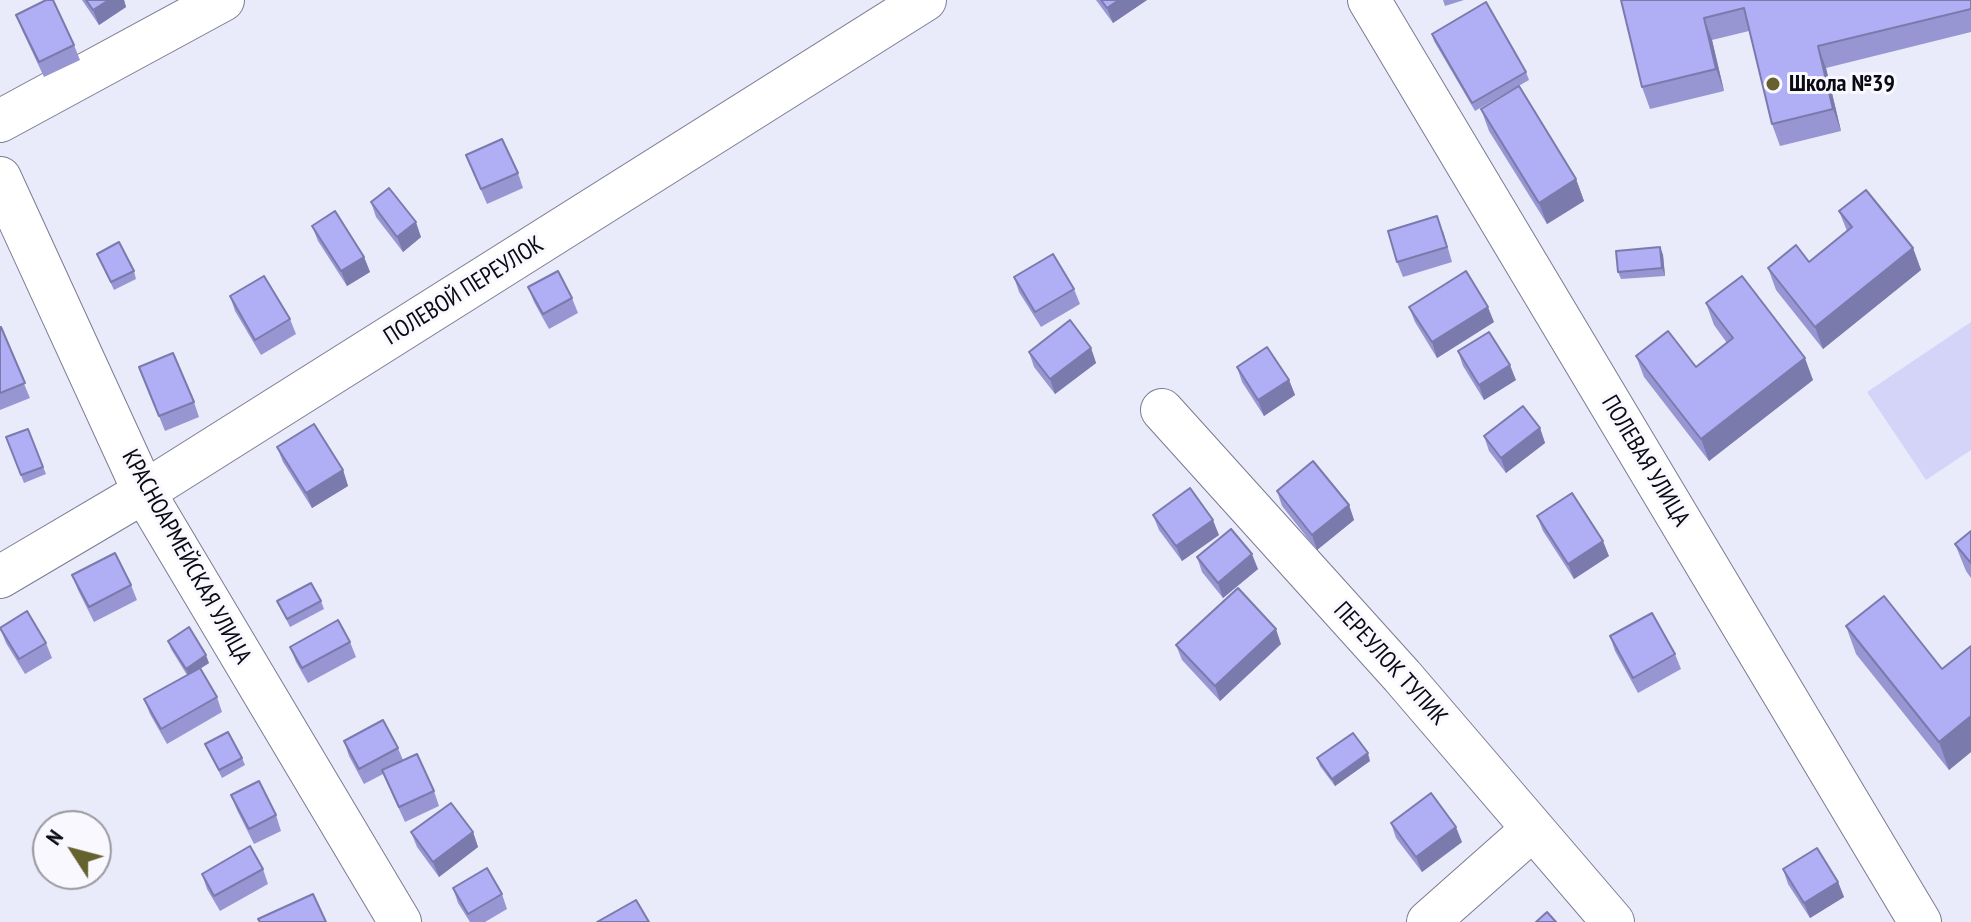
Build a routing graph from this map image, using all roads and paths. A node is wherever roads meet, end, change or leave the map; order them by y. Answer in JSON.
{"nodes":[{"id":1,"x":223,"y":0,"type":"edge"},
{"id":2,"x":1369,"y":0,"type":"edge"},
{"id":3,"x":911,"y":3,"type":"edge"},
{"id":4,"x":0,"y":121,"type":"edge"},
{"id":5,"x":0,"y":178,"type":"edge"},
{"id":6,"x":1162,"y":410,"type":"dead end"},
{"id":7,"x":144,"y":492,"type":"junction"},
{"id":8,"x":0,"y":577,"type":"edge"},
{"id":9,"x":1533,"y":829,"type":"junction"},
{"id":10,"x":400,"y":922,"type":"edge"},
{"id":11,"x":1428,"y":922,"type":"edge"},
{"id":12,"x":1613,"y":922,"type":"edge"},
{"id":13,"x":1920,"y":922,"type":"edge"}],
"edges":[{"from":1,"to":4,"type":"street"},
{"from":2,"to":13,"type":"street","name":"ПОЛЕВАЯ УЛИЦА"},
{"from":3,"to":7,"type":"street","name":"ПОЛЕВОЙ ПЕРЕУЛОК"},
{"from":5,"to":7,"type":"street","name":"КРАСНОАРМЕЙСКАЯ УЛИЦА"},
{"from":6,"to":9,"type":"street","name":"ПЕРЕУЛОК ТУПИК"},
{"from":7,"to":8,"type":"street","name":"ПОЛЕВОЙ ПЕРЕУЛОК"},
{"from":7,"to":10,"type":"street","name":"КРАСНОАРМЕЙСКАЯ УЛИЦА"},
{"from":9,"to":11,"type":"street"},
{"from":9,"to":12,"type":"street","name":"ПЕРЕУЛОК ТУПИК"}]}
